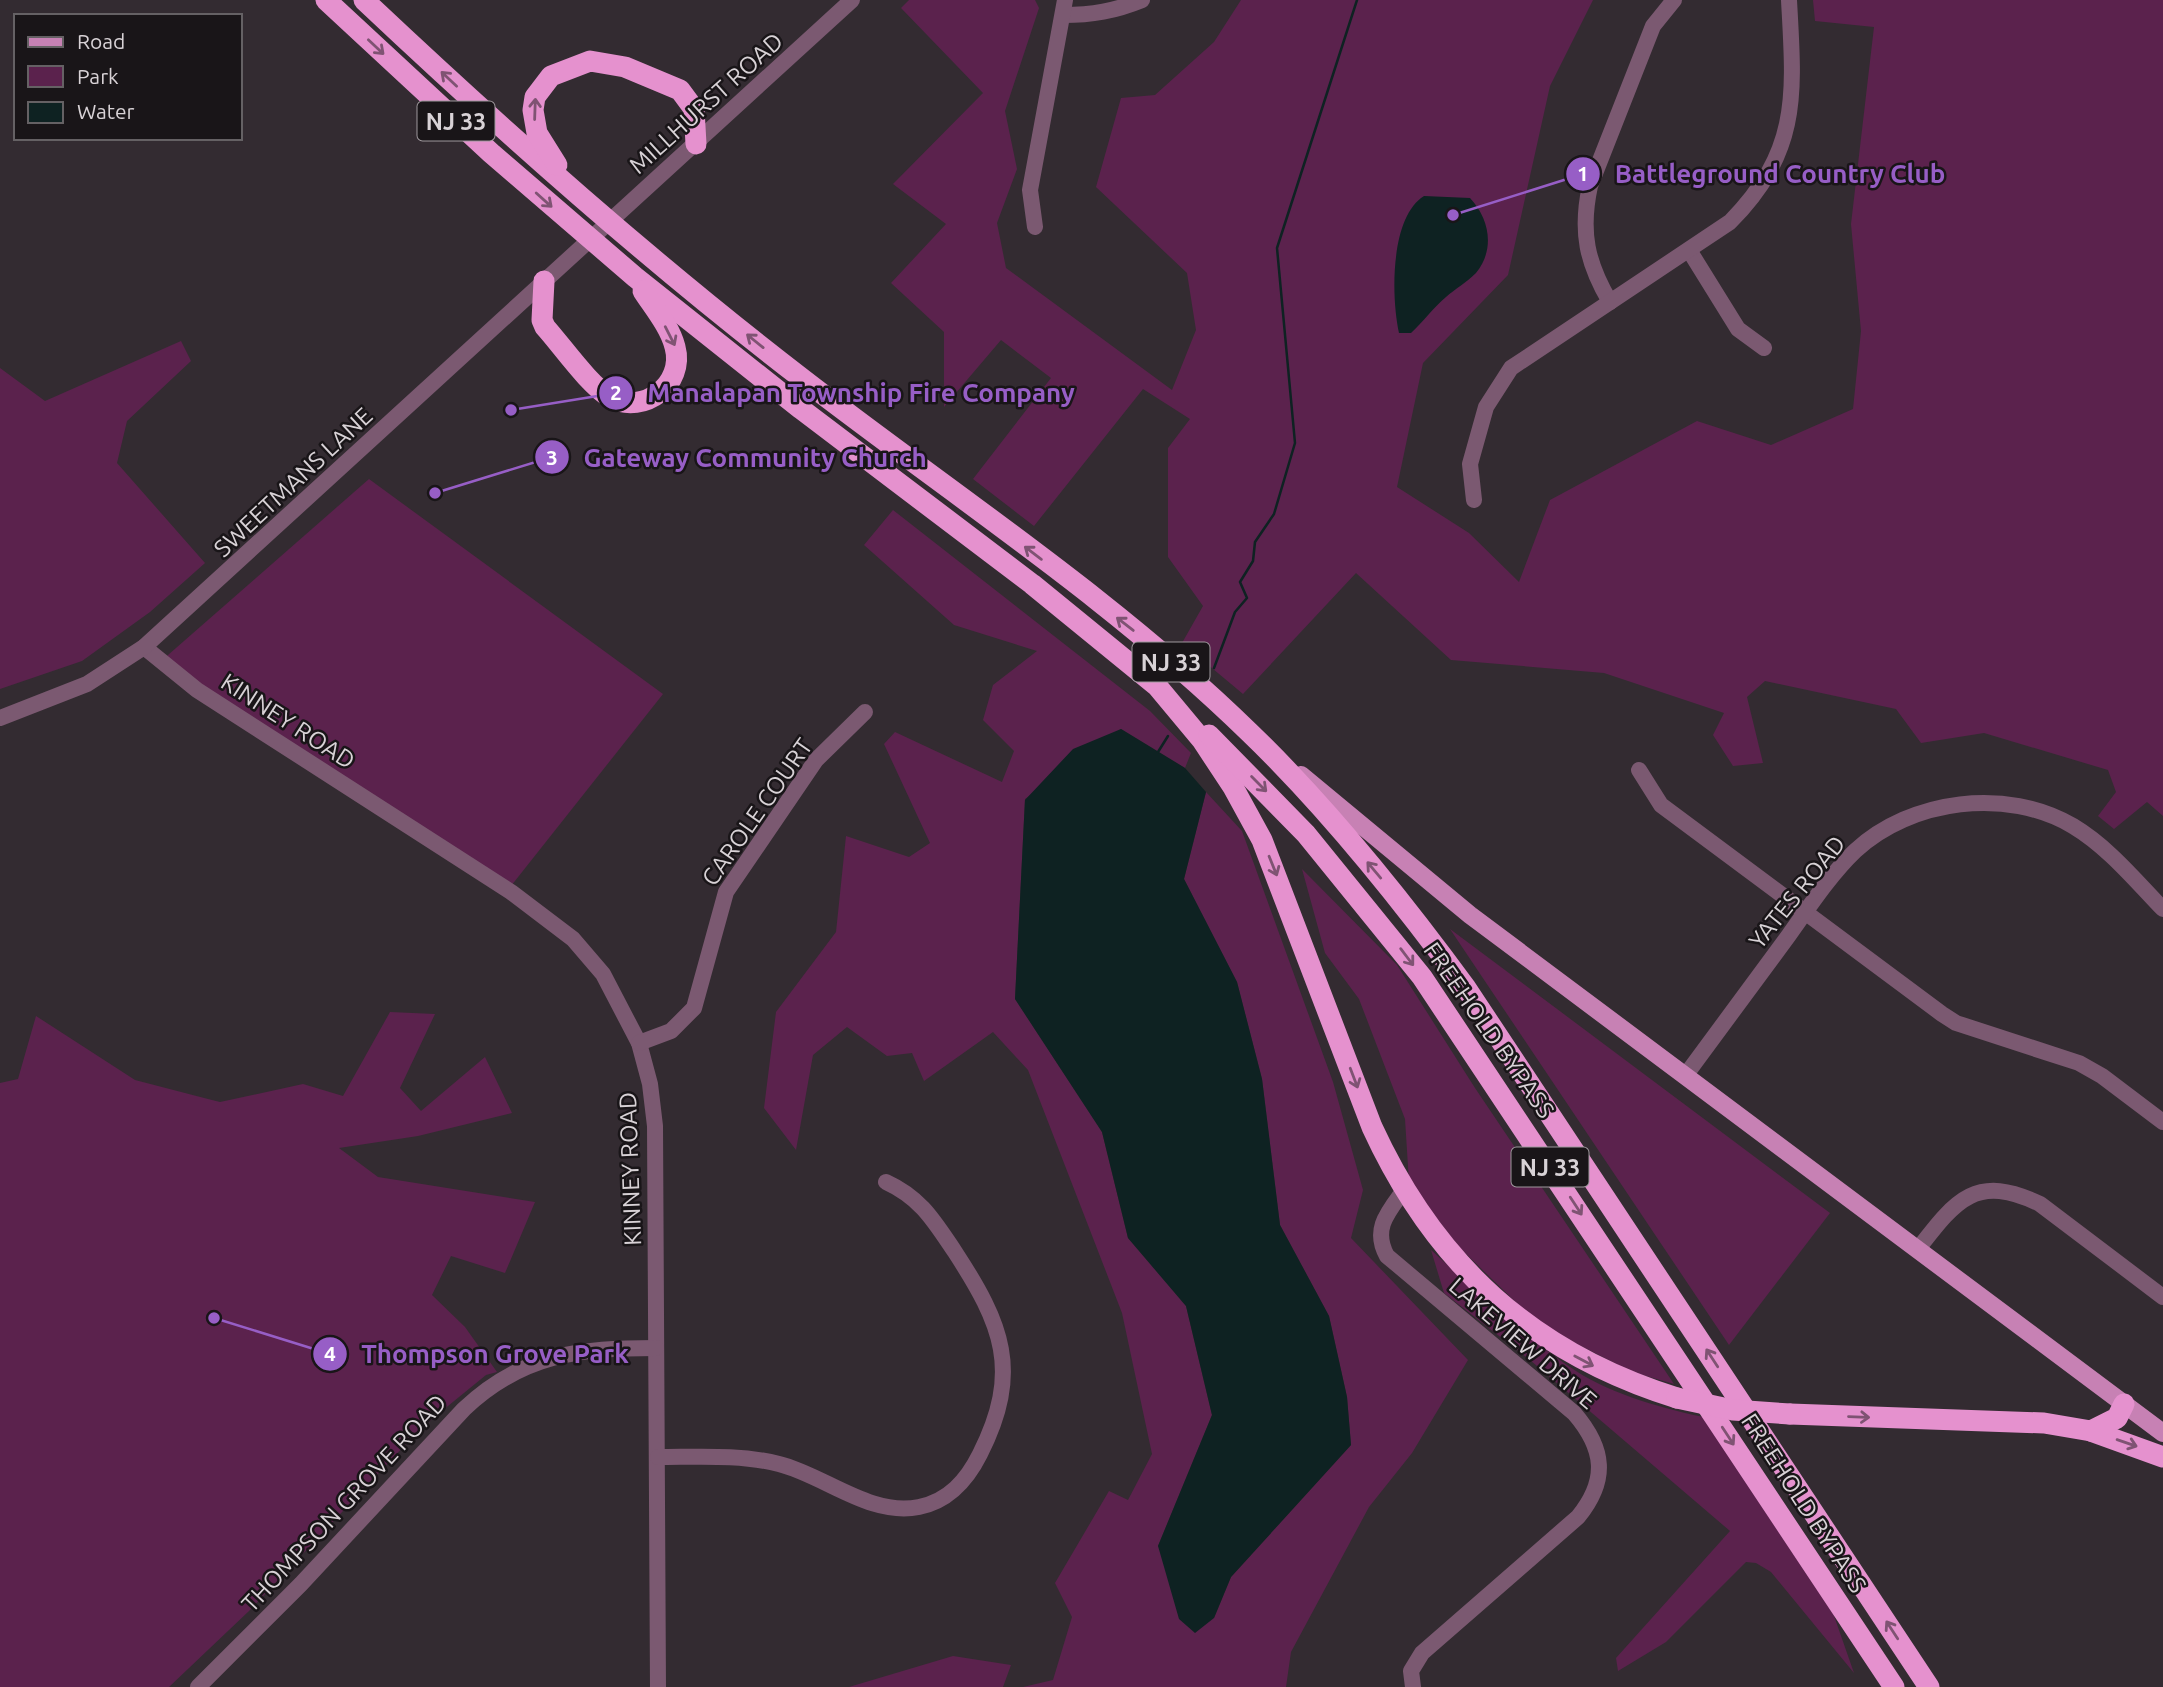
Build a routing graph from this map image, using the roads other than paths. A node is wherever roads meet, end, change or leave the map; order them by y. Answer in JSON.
{"nodes":[{"id":1,"x":326,"y":0,"type":"edge"},
{"id":2,"x":364,"y":0,"type":"edge"},
{"id":3,"x":852,"y":0,"type":"edge"},
{"id":4,"x":1142,"y":0,"type":"edge"},
{"id":5,"x":1674,"y":0,"type":"edge"},
{"id":6,"x":1789,"y":0,"type":"edge"},
{"id":7,"x":1064,"y":7,"type":"edge"},
{"id":8,"x":695,"y":144,"type":"junction"},
{"id":9,"x":573,"y":190,"type":"junction"},
{"id":10,"x":609,"y":222,"type":"junction"},
{"id":11,"x":1035,"y":227,"type":"dead end"},
{"id":12,"x":589,"y":239,"type":"junction"},
{"id":13,"x":1689,"y":250,"type":"junction"},
{"id":14,"x":635,"y":277,"type":"junction"},
{"id":15,"x":544,"y":281,"type":"junction"},
{"id":16,"x":1610,"y":302,"type":"junction"},
{"id":17,"x":1765,"y":348,"type":"dead end"},
{"id":18,"x":1474,"y":500,"type":"dead end"},
{"id":19,"x":144,"y":647,"type":"junction"},
{"id":20,"x":1157,"y":685,"type":"junction"},
{"id":21,"x":865,"y":712,"type":"dead end"},
{"id":22,"x":0,"y":718,"type":"edge"},
{"id":23,"x":1251,"y":733,"type":"junction"},
{"id":24,"x":1639,"y":770,"type":"dead end"},
{"id":25,"x":2163,"y":909,"type":"edge"},
{"id":26,"x":1805,"y":912,"type":"junction"},
{"id":27,"x":639,"y":1043,"type":"junction"},
{"id":28,"x":1685,"y":1076,"type":"junction"},
{"id":29,"x":2163,"y":1122,"type":"edge"},
{"id":30,"x":886,"y":1182,"type":"dead end"},
{"id":31,"x":1404,"y":1189,"type":"junction"},
{"id":32,"x":1918,"y":1249,"type":"junction"},
{"id":33,"x":2163,"y":1297,"type":"edge"},
{"id":34,"x":656,"y":1348,"type":"junction"},
{"id":35,"x":2124,"y":1404,"type":"junction"},
{"id":36,"x":2091,"y":1431,"type":"junction"},
{"id":37,"x":2163,"y":1433,"type":"edge"},
{"id":38,"x":658,"y":1457,"type":"junction"},
{"id":39,"x":2163,"y":1457,"type":"edge"},
{"id":40,"x":198,"y":1687,"type":"edge"},
{"id":41,"x":658,"y":1687,"type":"edge"},
{"id":42,"x":1413,"y":1687,"type":"edge"},
{"id":43,"x":1894,"y":1687,"type":"edge"},
{"id":44,"x":1929,"y":1687,"type":"edge"}],
"edges":[{"from":1,"to":12,"type":"highway","number":"NJ 33","one_way":true},
{"from":9,"to":2,"type":"highway","number":"NJ 33","one_way":true},
{"from":3,"to":8,"type":"street","name":"MILLHURST ROAD"},
{"from":4,"to":7,"type":"street"},
{"from":5,"to":16,"type":"street"},
{"from":6,"to":13,"type":"street"},
{"from":7,"to":11,"type":"street"},
{"from":9,"to":8,"type":"highway","one_way":true},
{"from":8,"to":10,"type":"street","name":"MILLHURST ROAD"},
{"from":9,"to":10,"type":"highway","number":"NJ 33"},
{"from":10,"to":12,"type":"street","name":"MILLHURST ROAD"},
{"from":23,"to":10,"type":"highway","number":"NJ 33","one_way":true},
{"from":12,"to":14,"type":"highway","number":"NJ 33"},
{"from":12,"to":15,"type":"street","name":"SWEETMANS LANE"},
{"from":13,"to":16,"type":"street"},
{"from":13,"to":17,"type":"street"},
{"from":14,"to":15,"type":"highway","one_way":true},
{"from":14,"to":20,"type":"highway","number":"NJ 33"},
{"from":15,"to":19,"type":"street","name":"SWEETMANS LANE"},
{"from":16,"to":18,"type":"street"},
{"from":19,"to":22,"type":"street","name":"SWEETMANS LANE"},
{"from":19,"to":27,"type":"street","name":"KINNEY ROAD"},
{"from":20,"to":31,"type":"highway","one_way":true},
{"from":20,"to":43,"type":"highway","name":"FREEHOLD BYPASS","number":"NJ 33","one_way":true},
{"from":21,"to":27,"type":"street","name":"CAROLE COURT"},
{"from":23,"to":28,"type":"main road"},
{"from":44,"to":23,"type":"highway","name":"FREEHOLD BYPASS","number":"NJ 33","one_way":true},
{"from":24,"to":26,"type":"street"},
{"from":25,"to":26,"type":"street","name":"YATES ROAD"},
{"from":26,"to":28,"type":"street","name":"YATES ROAD"},
{"from":26,"to":29,"type":"street"},
{"from":27,"to":34,"type":"street","name":"KINNEY ROAD"},
{"from":28,"to":32,"type":"main road"},
{"from":30,"to":38,"type":"street"},
{"from":31,"to":36,"type":"highway","one_way":true,"bridge":true},
{"from":31,"to":42,"type":"street","name":"LAKEVIEW DRIVE"},
{"from":32,"to":33,"type":"street"},
{"from":32,"to":35,"type":"main road"},
{"from":34,"to":38,"type":"street","name":"KINNEY ROAD"},
{"from":34,"to":40,"type":"street","name":"THOMPSON GROVE ROAD"},
{"from":35,"to":36,"type":"highway"},
{"from":35,"to":37,"type":"main road"},
{"from":36,"to":39,"type":"highway","one_way":true},
{"from":38,"to":41,"type":"street","name":"KINNEY ROAD"}]}
